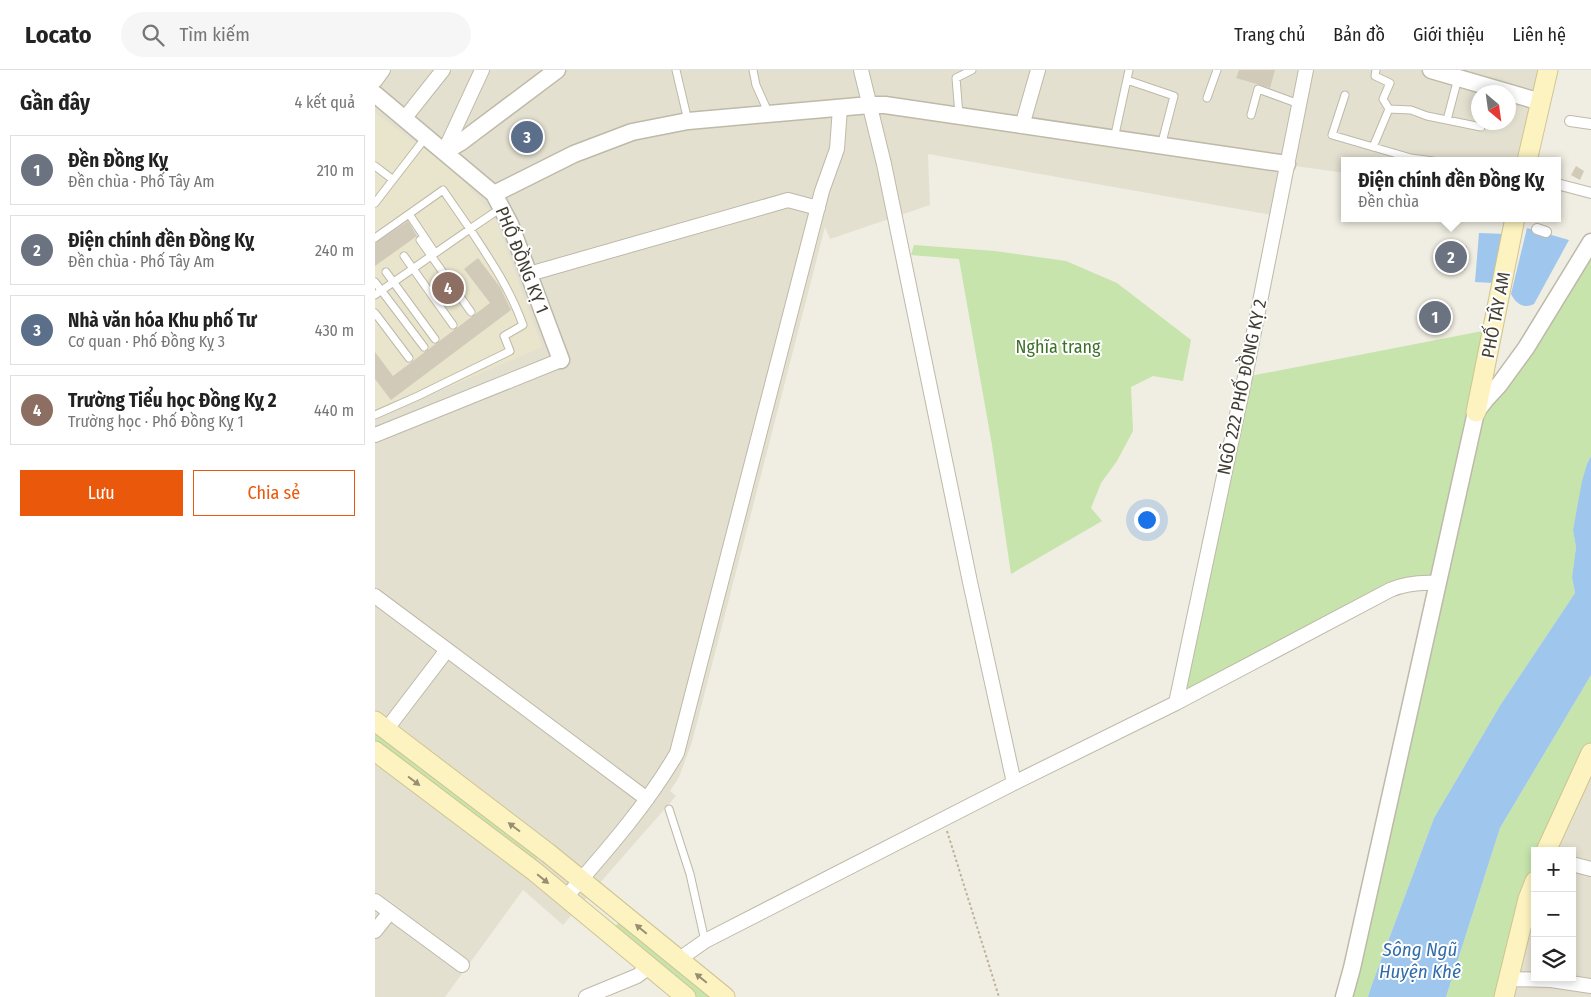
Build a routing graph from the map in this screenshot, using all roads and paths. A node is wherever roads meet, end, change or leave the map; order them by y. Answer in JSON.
{"nodes":[{"id":1,"x":383,"y":70,"type":"edge"},
{"id":2,"x":443,"y":70,"type":"edge"},
{"id":3,"x":482,"y":70,"type":"edge"},
{"id":4,"x":557,"y":70,"type":"edge"},
{"id":5,"x":677,"y":70,"type":"edge"},
{"id":6,"x":753,"y":70,"type":"edge"},
{"id":7,"x":861,"y":70,"type":"edge"},
{"id":8,"x":972,"y":70,"type":"edge"},
{"id":9,"x":1038,"y":70,"type":"edge"},
{"id":10,"x":1129,"y":70,"type":"edge"},
{"id":11,"x":1217,"y":70,"type":"edge"},
{"id":12,"x":1306,"y":70,"type":"edge"},
{"id":13,"x":1376,"y":70,"type":"edge"},
{"id":14,"x":1431,"y":70,"type":"edge"},
{"id":15,"x":1548,"y":70,"type":"edge"},
{"id":16,"x":1458,"y":78,"type":"junction"},
{"id":17,"x":1127,"y":80,"type":"junction"},
{"id":18,"x":375,"y":81,"type":"edge"},
{"id":19,"x":375,"y":94,"type":"edge"},
{"id":20,"x":1345,"y":94,"type":"dead end"},
{"id":21,"x":1207,"y":98,"type":"dead end"},
{"id":22,"x":1541,"y":102,"type":"junction"},
{"id":23,"x":1299,"y":104,"type":"junction"},
{"id":24,"x":870,"y":105,"type":"junction"},
{"id":25,"x":840,"y":108,"type":"junction"},
{"id":26,"x":1389,"y":109,"type":"junction"},
{"id":27,"x":769,"y":114,"type":"junction"},
{"id":28,"x":1251,"y":115,"type":"dead end"},
{"id":29,"x":959,"y":116,"type":"junction"},
{"id":30,"x":404,"y":119,"type":"junction"},
{"id":31,"x":1447,"y":120,"type":"junction"},
{"id":32,"x":1570,"y":120,"type":"dead end"},
{"id":33,"x":688,"y":121,"type":"junction"},
{"id":34,"x":1591,"y":124,"type":"edge"},
{"id":35,"x":1471,"y":125,"type":"edge"},
{"id":36,"x":1022,"y":126,"type":"junction"},
{"id":37,"x":426,"y":137,"type":"junction"},
{"id":38,"x":1113,"y":139,"type":"junction"},
{"id":39,"x":1161,"y":146,"type":"junction"},
{"id":40,"x":1373,"y":147,"type":"junction"},
{"id":41,"x":444,"y":152,"type":"junction"},
{"id":42,"x":1408,"y":157,"type":"edge"},
{"id":43,"x":1528,"y":157,"type":"edge"},
{"id":44,"x":1287,"y":164,"type":"junction"},
{"id":45,"x":375,"y":166,"type":"edge"},
{"id":46,"x":392,"y":179,"type":"junction"},
{"id":47,"x":1561,"y":185,"type":"edge"},
{"id":48,"x":1591,"y":193,"type":"edge"},
{"id":49,"x":498,"y":201,"type":"junction"},
{"id":50,"x":375,"y":204,"type":"edge"},
{"id":51,"x":818,"y":208,"type":"junction"},
{"id":52,"x":409,"y":214,"type":"junction"},
{"id":53,"x":1514,"y":222,"type":"edge"},
{"id":54,"x":470,"y":229,"type":"junction"},
{"id":55,"x":375,"y":238,"type":"edge"},
{"id":56,"x":420,"y":240,"type":"dead end"},
{"id":57,"x":1591,"y":242,"type":"edge"},
{"id":58,"x":433,"y":254,"type":"junction"},
{"id":59,"x":404,"y":256,"type":"dead end"},
{"id":60,"x":413,"y":268,"type":"junction"},
{"id":61,"x":386,"y":272,"type":"dead end"},
{"id":62,"x":529,"y":274,"type":"junction"},
{"id":63,"x":375,"y":282,"type":"edge"},
{"id":64,"x":393,"y":282,"type":"junction"},
{"id":65,"x":378,"y":293,"type":"edge"},
{"id":66,"x":471,"y":312,"type":"dead end"},
{"id":67,"x":375,"y":313,"type":"edge"},
{"id":68,"x":453,"y":325,"type":"dead end"},
{"id":69,"x":435,"y":339,"type":"dead end"},
{"id":70,"x":424,"y":347,"type":"dead end"},
{"id":71,"x":409,"y":358,"type":"dead end"},
{"id":72,"x":561,"y":360,"type":"joint"},
{"id":73,"x":1476,"y":412,"type":"junction"},
{"id":74,"x":375,"y":415,"type":"edge"},
{"id":75,"x":375,"y":435,"type":"edge"},
{"id":76,"x":1438,"y":583,"type":"junction"},
{"id":77,"x":375,"y":596,"type":"edge"},
{"id":78,"x":447,"y":650,"type":"junction"},
{"id":79,"x":1176,"y":703,"type":"junction"},
{"id":80,"x":381,"y":725,"type":"edge"},
{"id":81,"x":375,"y":751,"type":"edge"},
{"id":82,"x":1591,"y":753,"type":"edge"},
{"id":83,"x":1014,"y":784,"type":"junction"},
{"id":84,"x":647,"y":799,"type":"junction"},
{"id":85,"x":669,"y":809,"type":"dead end"},
{"id":86,"x":943,"y":820,"type":"junction"},
{"id":87,"x":1547,"y":847,"type":"edge"},
{"id":88,"x":1576,"y":865,"type":"edge"},
{"id":89,"x":1591,"y":869,"type":"edge"},
{"id":90,"x":582,"y":880,"type":"junction"},
{"id":91,"x":1531,"y":891,"type":"edge"},
{"id":92,"x":566,"y":897,"type":"junction"},
{"id":93,"x":375,"y":901,"type":"edge"},
{"id":94,"x":389,"y":912,"type":"junction"},
{"id":95,"x":375,"y":932,"type":"edge"},
{"id":96,"x":705,"y":941,"type":"junction"},
{"id":97,"x":678,"y":960,"type":"junction"},
{"id":98,"x":462,"y":965,"type":"dead end"},
{"id":99,"x":649,"y":967,"type":"junction"},
{"id":100,"x":1509,"y":979,"type":"junction"},
{"id":101,"x":1591,"y":986,"type":"edge"},
{"id":102,"x":586,"y":997,"type":"edge"},
{"id":103,"x":686,"y":997,"type":"edge"},
{"id":104,"x":725,"y":997,"type":"edge"},
{"id":105,"x":999,"y":997,"type":"edge"},
{"id":106,"x":1344,"y":997,"type":"edge"},
{"id":107,"x":1504,"y":997,"type":"edge"}],
"edges":[{"from":1,"to":18,"type":"street"},
{"from":2,"to":30,"type":"street"},
{"from":3,"to":41,"type":"street"},
{"from":4,"to":41,"type":"street"},
{"from":5,"to":33,"type":"lane"},
{"from":6,"to":27,"type":"lane"},
{"from":7,"to":24,"type":"street"},
{"from":8,"to":29,"type":"lane"},
{"from":9,"to":36,"type":"street"},
{"from":10,"to":17,"type":"lane"},
{"from":11,"to":21,"type":"lane"},
{"from":12,"to":23,"type":"street","name":"NGÕ 222 PHỐ ĐỒNG KỴ 2"},
{"from":13,"to":26,"type":"lane"},
{"from":14,"to":16,"type":"street"},
{"from":15,"to":22,"type":"main road"},
{"from":16,"to":22,"type":"street"},
{"from":16,"to":31,"type":"lane"},
{"from":17,"to":38,"type":"lane"},
{"from":17,"to":39,"type":"lane"},
{"from":19,"to":30,"type":"street","name":"PHỐ ĐỒNG KỴ 1"},
{"from":20,"to":40,"type":"lane"},
{"from":22,"to":43,"type":"main road"},
{"from":23,"to":28,"type":"lane"},
{"from":23,"to":44,"type":"street","name":"NGÕ 222 PHỐ ĐỒNG KỴ 2"},
{"from":24,"to":25,"type":"street"},
{"from":24,"to":29,"type":"street"},
{"from":24,"to":83,"type":"street"},
{"from":25,"to":27,"type":"street"},
{"from":25,"to":51,"type":"street"},
{"from":26,"to":31,"type":"lane"},
{"from":26,"to":40,"type":"lane"},
{"from":27,"to":33,"type":"street"},
{"from":29,"to":36,"type":"street"},
{"from":30,"to":37,"type":"street","name":"PHỐ ĐỒNG KỴ 1"},
{"from":31,"to":35,"type":"lane"},
{"from":32,"to":34,"type":"street"},
{"from":33,"to":49,"type":"street"},
{"from":36,"to":38,"type":"street"},
{"from":37,"to":41,"type":"street","name":"PHỐ ĐỒNG KỴ 1"},
{"from":37,"to":46,"type":"lane"},
{"from":38,"to":39,"type":"street"},
{"from":39,"to":44,"type":"street"},
{"from":40,"to":42,"type":"lane"},
{"from":41,"to":49,"type":"street","name":"PHỐ ĐỒNG KỴ 1"},
{"from":44,"to":79,"type":"street","name":"NGÕ 222 PHỐ ĐỒNG KỴ 2"},
{"from":45,"to":46,"type":"lane"},
{"from":46,"to":50,"type":"lane"},
{"from":47,"to":48,"type":"street"},
{"from":49,"to":54,"type":"lane"},
{"from":49,"to":62,"type":"street","name":"PHỐ ĐỒNG KỴ 1"},
{"from":51,"to":62,"type":"street"},
{"from":51,"to":84,"type":"street"},
{"from":52,"to":54,"type":"lane"},
{"from":52,"to":55,"type":"lane"},
{"from":52,"to":58,"type":"lane"},
{"from":53,"to":73,"type":"main road","name":"PHỐ TÂY AM"},
{"from":54,"to":58,"type":"lane"},
{"from":54,"to":74,"type":"lane"},
{"from":56,"to":58,"type":"lane"},
{"from":57,"to":73,"type":"street"},
{"from":58,"to":60,"type":"lane"},
{"from":58,"to":66,"type":"lane"},
{"from":59,"to":60,"type":"lane"},
{"from":60,"to":64,"type":"lane"},
{"from":60,"to":68,"type":"lane"},
{"from":61,"to":64,"type":"lane"},
{"from":62,"to":72,"type":"street","name":"PHỐ ĐỒNG KỴ 1"},
{"from":63,"to":65,"type":"lane"},
{"from":64,"to":65,"type":"lane"},
{"from":64,"to":69,"type":"lane"},
{"from":65,"to":70,"type":"lane"},
{"from":67,"to":71,"type":"lane"},
{"from":72,"to":75,"type":"street"},
{"from":73,"to":76,"type":"street"},
{"from":76,"to":79,"type":"street"},
{"from":76,"to":106,"type":"street"},
{"from":77,"to":78,"type":"street"},
{"from":78,"to":80,"type":"street"},
{"from":78,"to":84,"type":"street"},
{"from":79,"to":83,"type":"street"},
{"from":90,"to":80,"type":"main road","one_way":true},
{"from":81,"to":92,"type":"main road","one_way":true},
{"from":82,"to":87,"type":"main road"},
{"from":83,"to":86,"type":"street"},
{"from":84,"to":90,"type":"street"},
{"from":85,"to":96,"type":"lane"},
{"from":86,"to":96,"type":"street"},
{"from":86,"to":105,"type":"path"},
{"from":88,"to":89,"type":"street"},
{"from":90,"to":92,"type":"street"},
{"from":97,"to":90,"type":"main road","one_way":true},
{"from":91,"to":100,"type":"main road"},
{"from":92,"to":99,"type":"main road"},
{"from":93,"to":94,"type":"street"},
{"from":94,"to":95,"type":"street"},
{"from":94,"to":98,"type":"street"},
{"from":96,"to":97,"type":"street"},
{"from":104,"to":97,"type":"main road","one_way":true},
{"from":99,"to":102,"type":"street"},
{"from":99,"to":103,"type":"main road"},
{"from":100,"to":101,"type":"street"},
{"from":100,"to":107,"type":"main road"}]}
